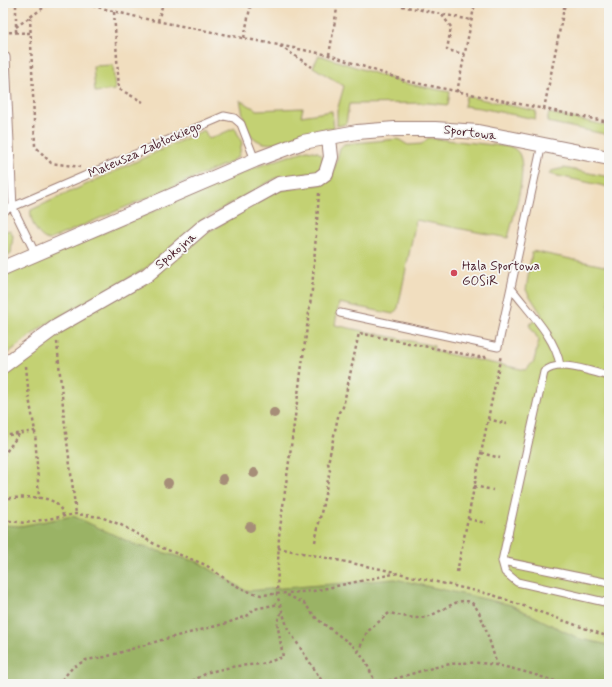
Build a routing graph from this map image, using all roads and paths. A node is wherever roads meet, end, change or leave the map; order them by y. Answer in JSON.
{"nodes":[{"id":1,"x":16,"y":3,"type":"edge"},
{"id":2,"x":50,"y":3,"type":"edge"},
{"id":3,"x":81,"y":3,"type":"edge"},
{"id":4,"x":163,"y":3,"type":"edge"},
{"id":5,"x":251,"y":3,"type":"edge"},
{"id":6,"x":338,"y":3,"type":"edge"},
{"id":7,"x":418,"y":3,"type":"edge"},
{"id":8,"x":475,"y":3,"type":"edge"},
{"id":9,"x":565,"y":3,"type":"edge"},
{"id":10,"x":402,"y":6,"type":"dead end"},
{"id":11,"x":422,"y":10,"type":"junction"},
{"id":12,"x":114,"y":12,"type":"junction"},
{"id":13,"x":441,"y":14,"type":"junction"},
{"id":14,"x":30,"y":17,"type":"junction"},
{"id":15,"x":471,"y":20,"type":"junction"},
{"id":16,"x":158,"y":21,"type":"junction"},
{"id":17,"x":16,"y":27,"type":"junction"},
{"id":18,"x":3,"y":32,"type":"edge"},
{"id":19,"x":16,"y":32,"type":"junction"},
{"id":20,"x":30,"y":33,"type":"junction"},
{"id":21,"x":244,"y":38,"type":"junction"},
{"id":22,"x":278,"y":45,"type":"junction"},
{"id":23,"x":464,"y":54,"type":"junction"},
{"id":24,"x":329,"y":55,"type":"junction"},
{"id":25,"x":3,"y":57,"type":"edge"},
{"id":26,"x":312,"y":67,"type":"dead end"},
{"id":27,"x":456,"y":92,"type":"junction"},
{"id":28,"x":143,"y":102,"type":"dead end"},
{"id":29,"x":544,"y":109,"type":"junction"},
{"id":30,"x":609,"y":122,"type":"edge"},
{"id":31,"x":329,"y":138,"type":"junction"},
{"id":32,"x":542,"y":144,"type":"junction"},
{"id":33,"x":609,"y":158,"type":"edge"},
{"id":34,"x":256,"y":160,"type":"junction"},
{"id":35,"x":86,"y":167,"type":"dead end"},
{"id":36,"x":320,"y":178,"type":"junction"},
{"id":37,"x":13,"y":208,"type":"junction"},
{"id":38,"x":3,"y":211,"type":"edge"},
{"id":39,"x":36,"y":255,"type":"junction"},
{"id":40,"x":3,"y":268,"type":"edge"},
{"id":41,"x":511,"y":288,"type":"junction"},
{"id":42,"x":340,"y":313,"type":"dead end"},
{"id":43,"x":56,"y":327,"type":"junction"},
{"id":44,"x":24,"y":350,"type":"junction"},
{"id":45,"x":560,"y":365,"type":"junction"},
{"id":46,"x":3,"y":366,"type":"edge"},
{"id":47,"x":609,"y":376,"type":"edge"},
{"id":48,"x":488,"y":419,"type":"junction"},
{"id":49,"x":507,"y":424,"type":"dead end"},
{"id":50,"x":35,"y":431,"type":"junction"},
{"id":51,"x":21,"y":432,"type":"junction"},
{"id":52,"x":3,"y":436,"type":"edge"},
{"id":53,"x":481,"y":453,"type":"junction"},
{"id":54,"x":3,"y":456,"type":"edge"},
{"id":55,"x":500,"y":458,"type":"dead end"},
{"id":56,"x":474,"y":486,"type":"junction"},
{"id":57,"x":493,"y":490,"type":"dead end"},
{"id":58,"x":9,"y":498,"type":"dead end"},
{"id":59,"x":39,"y":499,"type":"junction"},
{"id":60,"x":76,"y":514,"type":"junction"},
{"id":61,"x":63,"y":516,"type":"junction"},
{"id":62,"x":468,"y":519,"type":"junction"},
{"id":63,"x":3,"y":520,"type":"edge"},
{"id":64,"x":486,"y":523,"type":"dead end"},
{"id":65,"x":315,"y":542,"type":"dead end"},
{"id":66,"x":278,"y":548,"type":"junction"},
{"id":67,"x":502,"y":561,"type":"junction"},
{"id":68,"x":457,"y":572,"type":"dead end"},
{"id":69,"x":398,"y":573,"type":"junction"},
{"id":70,"x":609,"y":583,"type":"edge"},
{"id":71,"x":286,"y":594,"type":"junction"},
{"id":72,"x":277,"y":595,"type":"junction"},
{"id":73,"x":609,"y":603,"type":"edge"},
{"id":74,"x":278,"y":604,"type":"junction"},
{"id":75,"x":282,"y":611,"type":"junction"},
{"id":76,"x":609,"y":637,"type":"edge"},
{"id":77,"x":358,"y":652,"type":"junction"},
{"id":78,"x":497,"y":665,"type":"junction"},
{"id":79,"x":58,"y":684,"type":"edge"},
{"id":80,"x":187,"y":684,"type":"edge"},
{"id":81,"x":324,"y":684,"type":"edge"},
{"id":82,"x":377,"y":684,"type":"edge"},
{"id":83,"x":564,"y":684,"type":"edge"}],
"edges":[{"from":1,"to":17,"type":"path"},
{"from":2,"to":14,"type":"path"},
{"from":3,"to":12,"type":"path"},
{"from":4,"to":16,"type":"path"},
{"from":5,"to":21,"type":"path"},
{"from":6,"to":24,"type":"path"},
{"from":7,"to":11,"type":"path"},
{"from":8,"to":15,"type":"path"},
{"from":9,"to":29,"type":"path"},
{"from":10,"to":11,"type":"path"},
{"from":11,"to":13,"type":"path"},
{"from":12,"to":16,"type":"path"},
{"from":12,"to":28,"type":"path"},
{"from":13,"to":15,"type":"path"},
{"from":13,"to":23,"type":"path"},
{"from":14,"to":17,"type":"path"},
{"from":14,"to":20,"type":"path"},
{"from":15,"to":23,"type":"path"},
{"from":16,"to":21,"type":"path"},
{"from":17,"to":19,"type":"path"},
{"from":18,"to":19,"type":"path"},
{"from":19,"to":20,"type":"path"},
{"from":20,"to":35,"type":"path"},
{"from":21,"to":22,"type":"path"},
{"from":22,"to":24,"type":"path"},
{"from":22,"to":26,"type":"path"},
{"from":23,"to":27,"type":"path"},
{"from":24,"to":27,"type":"path"},
{"from":25,"to":37,"type":"lane"},
{"from":27,"to":29,"type":"path"},
{"from":29,"to":30,"type":"path"},
{"from":31,"to":32,"type":"street","name":"Sportowa"},
{"from":31,"to":34,"type":"street"},
{"from":31,"to":36,"type":"street"},
{"from":32,"to":33,"type":"street","name":"Sportowa"},
{"from":32,"to":41,"type":"lane"},
{"from":34,"to":37,"type":"lane","name":"Mateusza Zabłockiego"},
{"from":34,"to":39,"type":"street"},
{"from":36,"to":43,"type":"street","name":"Spokojna"},
{"from":36,"to":66,"type":"path"},
{"from":37,"to":38,"type":"lane","name":"Mateusza Zabłockiego"},
{"from":37,"to":39,"type":"lane"},
{"from":39,"to":40,"type":"street"},
{"from":41,"to":42,"type":"lane"},
{"from":41,"to":45,"type":"lane"},
{"from":43,"to":44,"type":"street","name":"Spokojna"},
{"from":43,"to":60,"type":"path"},
{"from":44,"to":46,"type":"street","name":"Spokojna"},
{"from":44,"to":50,"type":"path"},
{"from":45,"to":47,"type":"lane"},
{"from":45,"to":67,"type":"lane"},
{"from":48,"to":49,"type":"path"},
{"from":48,"to":53,"type":"path"},
{"from":48,"to":65,"type":"path"},
{"from":50,"to":51,"type":"path"},
{"from":50,"to":59,"type":"path"},
{"from":51,"to":52,"type":"path"},
{"from":51,"to":54,"type":"path"},
{"from":53,"to":55,"type":"path"},
{"from":53,"to":56,"type":"path"},
{"from":56,"to":57,"type":"path"},
{"from":56,"to":62,"type":"path"},
{"from":58,"to":59,"type":"path"},
{"from":59,"to":61,"type":"path"},
{"from":60,"to":61,"type":"path"},
{"from":60,"to":72,"type":"path"},
{"from":61,"to":63,"type":"path"},
{"from":62,"to":64,"type":"path"},
{"from":62,"to":68,"type":"path"},
{"from":66,"to":69,"type":"path"},
{"from":66,"to":72,"type":"path"},
{"from":67,"to":70,"type":"lane"},
{"from":67,"to":73,"type":"lane"},
{"from":69,"to":71,"type":"path"},
{"from":69,"to":76,"type":"path"},
{"from":71,"to":72,"type":"path"},
{"from":71,"to":77,"type":"path"},
{"from":72,"to":74,"type":"path"},
{"from":74,"to":75,"type":"path"},
{"from":74,"to":79,"type":"path"},
{"from":75,"to":80,"type":"path"},
{"from":75,"to":81,"type":"path"},
{"from":77,"to":78,"type":"path"},
{"from":77,"to":82,"type":"path"},
{"from":78,"to":82,"type":"path"},
{"from":78,"to":83,"type":"path"}]}
